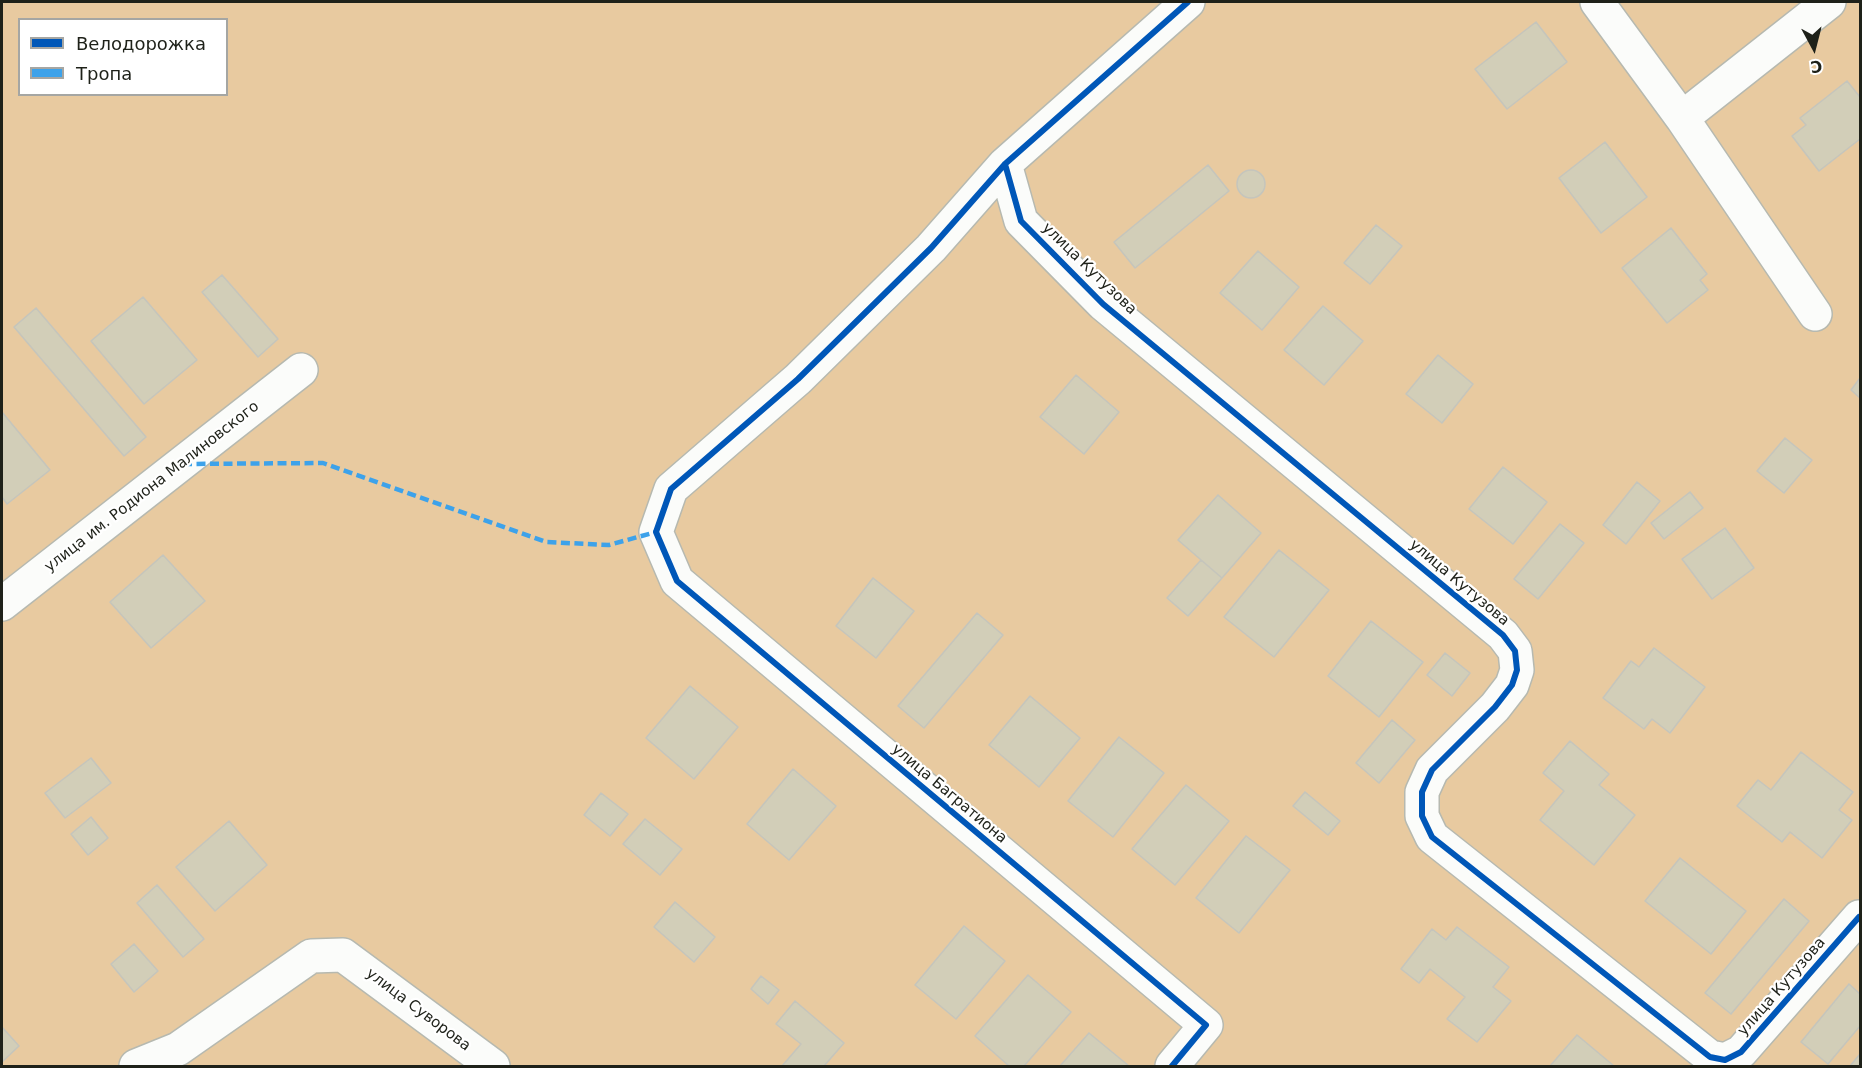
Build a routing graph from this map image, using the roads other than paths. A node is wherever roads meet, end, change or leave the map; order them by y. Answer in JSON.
{"nodes":[{"id":1,"x":1188,"y":2,"type":"edge"},
{"id":2,"x":1597,"y":2,"type":"edge"},
{"id":3,"x":1829,"y":2,"type":"edge"},
{"id":4,"x":1682,"y":118,"type":"junction"},
{"id":5,"x":1005,"y":164,"type":"junction"},
{"id":6,"x":1815,"y":314,"type":"dead end"},
{"id":7,"x":301,"y":370,"type":"dead end"},
{"id":8,"x":2,"y":604,"type":"edge"},
{"id":9,"x":1860,"y":917,"type":"edge"},
{"id":10,"x":136,"y":1066,"type":"edge"},
{"id":11,"x":493,"y":1066,"type":"edge"},
{"id":12,"x":1172,"y":1066,"type":"edge"}],
"edges":[{"from":1,"to":5,"type":"street"},
{"from":2,"to":4,"type":"street"},
{"from":3,"to":4,"type":"street"},
{"from":4,"to":6,"type":"street"},
{"from":5,"to":9,"type":"street","name":"улица Кутузова"},
{"from":5,"to":12,"type":"street","name":"улица Багратиона"},
{"from":7,"to":8,"type":"street","name":"улица им. Родиона Малиновского"},
{"from":10,"to":11,"type":"street","name":"улица Суворова"}]}
